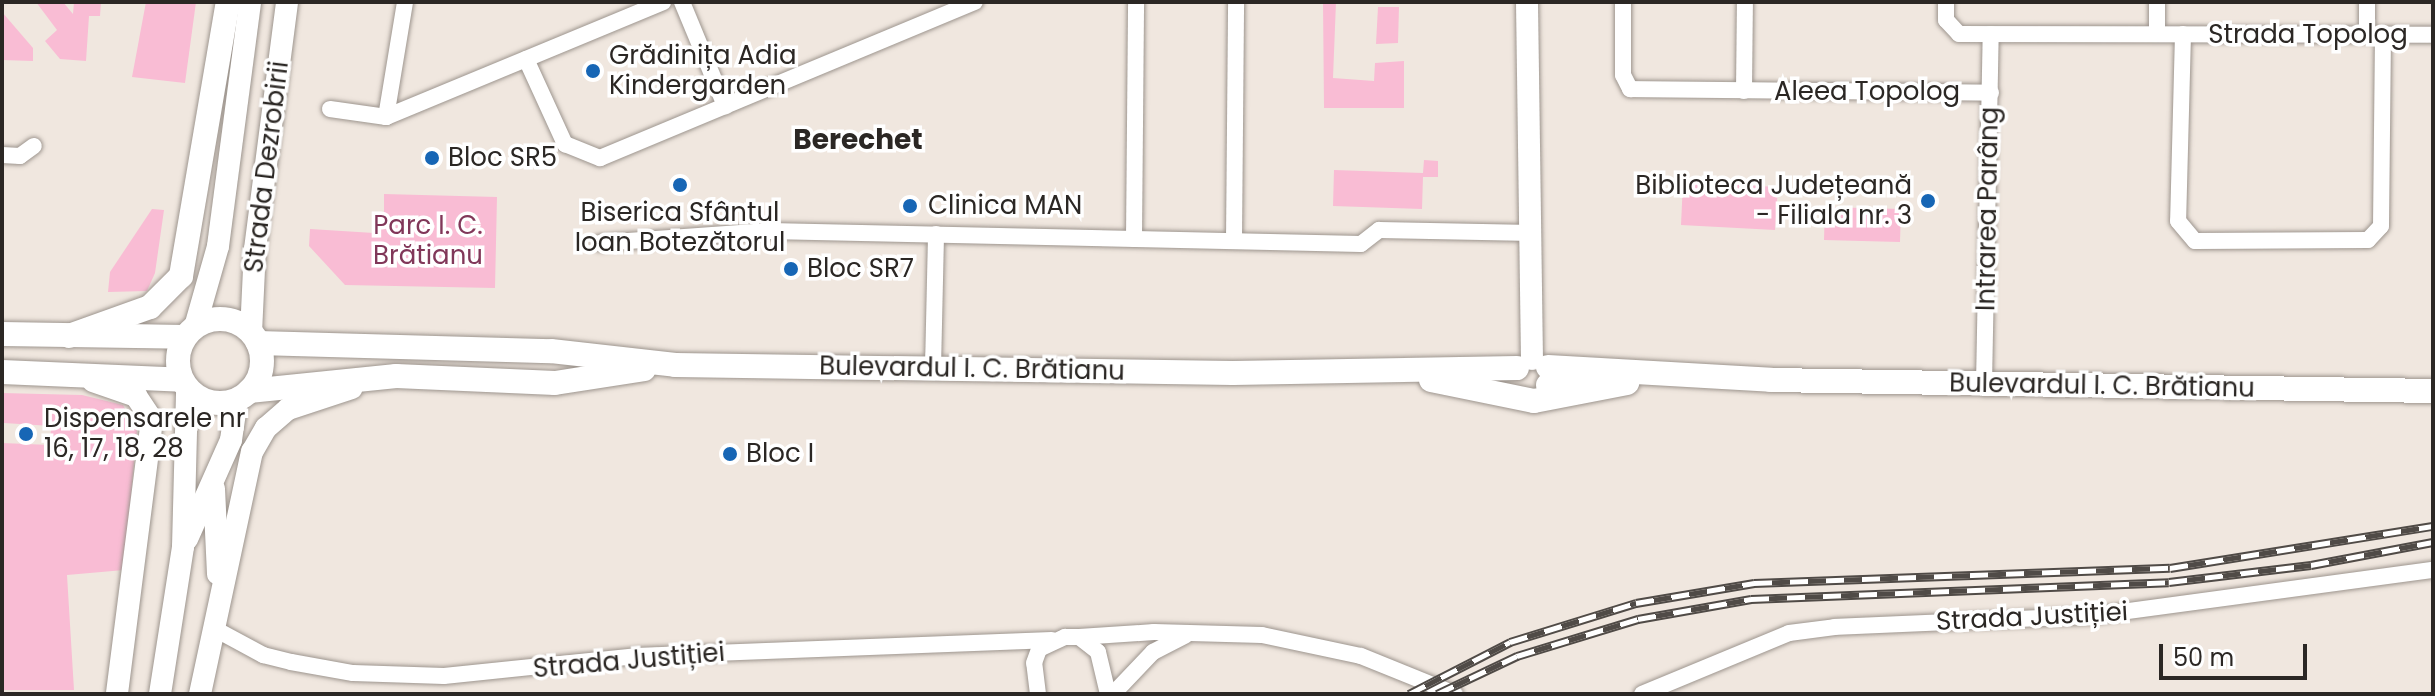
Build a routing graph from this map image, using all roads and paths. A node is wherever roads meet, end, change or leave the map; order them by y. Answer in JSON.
{"nodes":[{"id":1,"x":228,"y":2,"type":"edge"},
{"id":2,"x":250,"y":2,"type":"edge"},
{"id":3,"x":287,"y":2,"type":"edge"},
{"id":4,"x":405,"y":2,"type":"edge"},
{"id":5,"x":663,"y":2,"type":"edge"},
{"id":6,"x":682,"y":2,"type":"edge"},
{"id":7,"x":975,"y":2,"type":"edge"},
{"id":8,"x":1136,"y":2,"type":"edge"},
{"id":9,"x":1236,"y":2,"type":"edge"},
{"id":10,"x":1527,"y":2,"type":"edge"},
{"id":11,"x":1623,"y":2,"type":"edge"},
{"id":12,"x":1745,"y":2,"type":"edge"},
{"id":13,"x":1946,"y":2,"type":"edge"},
{"id":14,"x":2157,"y":2,"type":"edge"},
{"id":15,"x":2367,"y":2,"type":"edge"},
{"id":16,"x":1991,"y":34,"type":"junction"},
{"id":17,"x":2157,"y":34,"type":"junction"},
{"id":18,"x":2183,"y":34,"type":"junction"},
{"id":19,"x":2375,"y":35,"type":"junction"},
{"id":20,"x":2433,"y":35,"type":"edge"},
{"id":21,"x":526,"y":59,"type":"junction"},
{"id":22,"x":1744,"y":91,"type":"junction"},
{"id":23,"x":1991,"y":93,"type":"junction"},
{"id":24,"x":725,"y":106,"type":"junction"},
{"id":25,"x":330,"y":109,"type":"dead end"},
{"id":26,"x":386,"y":117,"type":"junction"},
{"id":27,"x":34,"y":146,"type":"dead end"},
{"id":28,"x":2,"y":155,"type":"edge"},
{"id":29,"x":1533,"y":233,"type":"junction"},
{"id":30,"x":936,"y":234,"type":"junction"},
{"id":31,"x":1134,"y":239,"type":"junction"},
{"id":32,"x":1234,"y":241,"type":"junction"},
{"id":33,"x":600,"y":243,"type":"dead end"},
{"id":34,"x":190,"y":332,"type":"junction"},
{"id":35,"x":2,"y":334,"type":"edge"},
{"id":36,"x":69,"y":336,"type":"junction"},
{"id":37,"x":254,"y":338,"type":"junction"},
{"id":38,"x":675,"y":365,"type":"junction"},
{"id":39,"x":933,"y":368,"type":"junction"},
{"id":40,"x":2,"y":372,"type":"edge"},
{"id":41,"x":1268,"y":372,"type":"junction"},
{"id":42,"x":1533,"y":373,"type":"junction"},
{"id":43,"x":70,"y":375,"type":"junction"},
{"id":44,"x":396,"y":376,"type":"junction"},
{"id":45,"x":1431,"y":380,"type":"junction"},
{"id":46,"x":1771,"y":380,"type":"junction"},
{"id":47,"x":1627,"y":383,"type":"junction"},
{"id":48,"x":1984,"y":384,"type":"junction"},
{"id":49,"x":184,"y":385,"type":"junction"},
{"id":50,"x":2433,"y":391,"type":"edge"},
{"id":51,"x":243,"y":395,"type":"junction"},
{"id":52,"x":182,"y":434,"type":"junction"},
{"id":53,"x":215,"y":477,"type":"junction"},
{"id":54,"x":145,"y":502,"type":"junction"},
{"id":55,"x":183,"y":547,"type":"junction"},
{"id":56,"x":2433,"y":570,"type":"edge"},
{"id":57,"x":221,"y":583,"type":"junction"},
{"id":58,"x":215,"y":629,"type":"junction"},
{"id":59,"x":1188,"y":634,"type":"junction"},
{"id":60,"x":1079,"y":637,"type":"junction"},
{"id":61,"x":1052,"y":640,"type":"junction"},
{"id":62,"x":117,"y":694,"type":"edge"},
{"id":63,"x":160,"y":694,"type":"edge"},
{"id":64,"x":200,"y":694,"type":"edge"},
{"id":65,"x":1038,"y":694,"type":"edge"},
{"id":66,"x":1111,"y":694,"type":"edge"},
{"id":67,"x":1455,"y":694,"type":"edge"},
{"id":68,"x":1642,"y":694,"type":"edge"}],
"edges":[{"from":1,"to":36,"type":"main road"},
{"from":2,"to":34,"type":"main road","name":"Strada Dezrobirii"},
{"from":3,"to":37,"type":"main road","name":"Strada Dezrobirii"},
{"from":4,"to":26,"type":"street"},
{"from":5,"to":21,"type":"street"},
{"from":6,"to":24,"type":"street"},
{"from":7,"to":24,"type":"street"},
{"from":8,"to":31,"type":"street"},
{"from":9,"to":32,"type":"street"},
{"from":10,"to":29,"type":"main road"},
{"from":11,"to":22,"type":"street","name":"Aleea Topolog"},
{"from":12,"to":22,"type":"street","name":"Aleea Topolog"},
{"from":13,"to":16,"type":"street","name":"Strada Topolog"},
{"from":14,"to":17,"type":"street"},
{"from":15,"to":19,"type":"street"},
{"from":16,"to":17,"type":"street","name":"Strada Topolog"},
{"from":16,"to":23,"type":"street","name":"Intrarea Parâng"},
{"from":17,"to":18,"type":"street","name":"Strada Topolog"},
{"from":18,"to":19,"type":"street","name":"Strada Topolog"},
{"from":18,"to":19,"type":"street","name":"Strada Topolog"},
{"from":19,"to":20,"type":"street","name":"Strada Topolog"},
{"from":21,"to":24,"type":"street"},
{"from":21,"to":26,"type":"street"},
{"from":22,"to":23,"type":"street","name":"Aleea Topolog"},
{"from":23,"to":48,"type":"street","name":"Intrarea Parâng"},
{"from":25,"to":26,"type":"street"},
{"from":27,"to":28,"type":"street"},
{"from":29,"to":32,"type":"street"},
{"from":29,"to":42,"type":"main road"},
{"from":30,"to":31,"type":"street"},
{"from":30,"to":33,"type":"street"},
{"from":30,"to":39,"type":"street"},
{"from":31,"to":32,"type":"street"},
{"from":34,"to":36,"type":"main road"},
{"from":34,"to":37,"type":"main road"},
{"from":34,"to":49,"type":"main road"},
{"from":35,"to":36,"type":"main road"},
{"from":37,"to":38,"type":"main road","name":"Bulevardul I. C. Brătianu"},
{"from":37,"to":51,"type":"main road"},
{"from":38,"to":39,"type":"main road","name":"Bulevardul I. C. Brătianu"},
{"from":38,"to":44,"type":"main road","name":"Bulevardul I. C. Brătianu"},
{"from":39,"to":41,"type":"main road","name":"Bulevardul I. C. Brătianu"},
{"from":40,"to":43,"type":"main road"},
{"from":41,"to":42,"type":"main road","name":"Bulevardul I. C. Brătianu"},
{"from":41,"to":45,"type":"main road","name":"Bulevardul I. C. Brătianu"},
{"from":42,"to":45,"type":"main road","name":"Bulevardul I. C. Brătianu"},
{"from":42,"to":46,"type":"main road","name":"Bulevardul I. C. Brătianu"},
{"from":42,"to":47,"type":"main road","name":"Bulevardul I. C. Brătianu"},
{"from":43,"to":49,"type":"main road"},
{"from":43,"to":54,"type":"main road"},
{"from":44,"to":51,"type":"main road","name":"Bulevardul I. C. Brătianu"},
{"from":44,"to":57,"type":"main road"},
{"from":45,"to":47,"type":"main road"},
{"from":46,"to":47,"type":"main road","name":"Bulevardul I. C. Brătianu"},
{"from":46,"to":48,"type":"main road","name":"Bulevardul I. C. Brătianu"},
{"from":48,"to":50,"type":"main road","name":"Bulevardul I. C. Brătianu"},
{"from":49,"to":51,"type":"main road"},
{"from":49,"to":52,"type":"main road"},
{"from":51,"to":53,"type":"main road"},
{"from":52,"to":54,"type":"main road"},
{"from":52,"to":55,"type":"main road"},
{"from":53,"to":55,"type":"main road"},
{"from":53,"to":57,"type":"main road"},
{"from":54,"to":62,"type":"main road"},
{"from":55,"to":63,"type":"main road"},
{"from":56,"to":68,"type":"street","name":"Strada Justiției"},
{"from":57,"to":58,"type":"main road"},
{"from":58,"to":61,"type":"street","name":"Strada Justiției"},
{"from":58,"to":64,"type":"main road"},
{"from":59,"to":60,"type":"street"},
{"from":59,"to":66,"type":"street"},
{"from":59,"to":67,"type":"street"},
{"from":60,"to":61,"type":"street","name":"Strada Justiției"},
{"from":60,"to":66,"type":"street"},
{"from":61,"to":65,"type":"street"}]}
